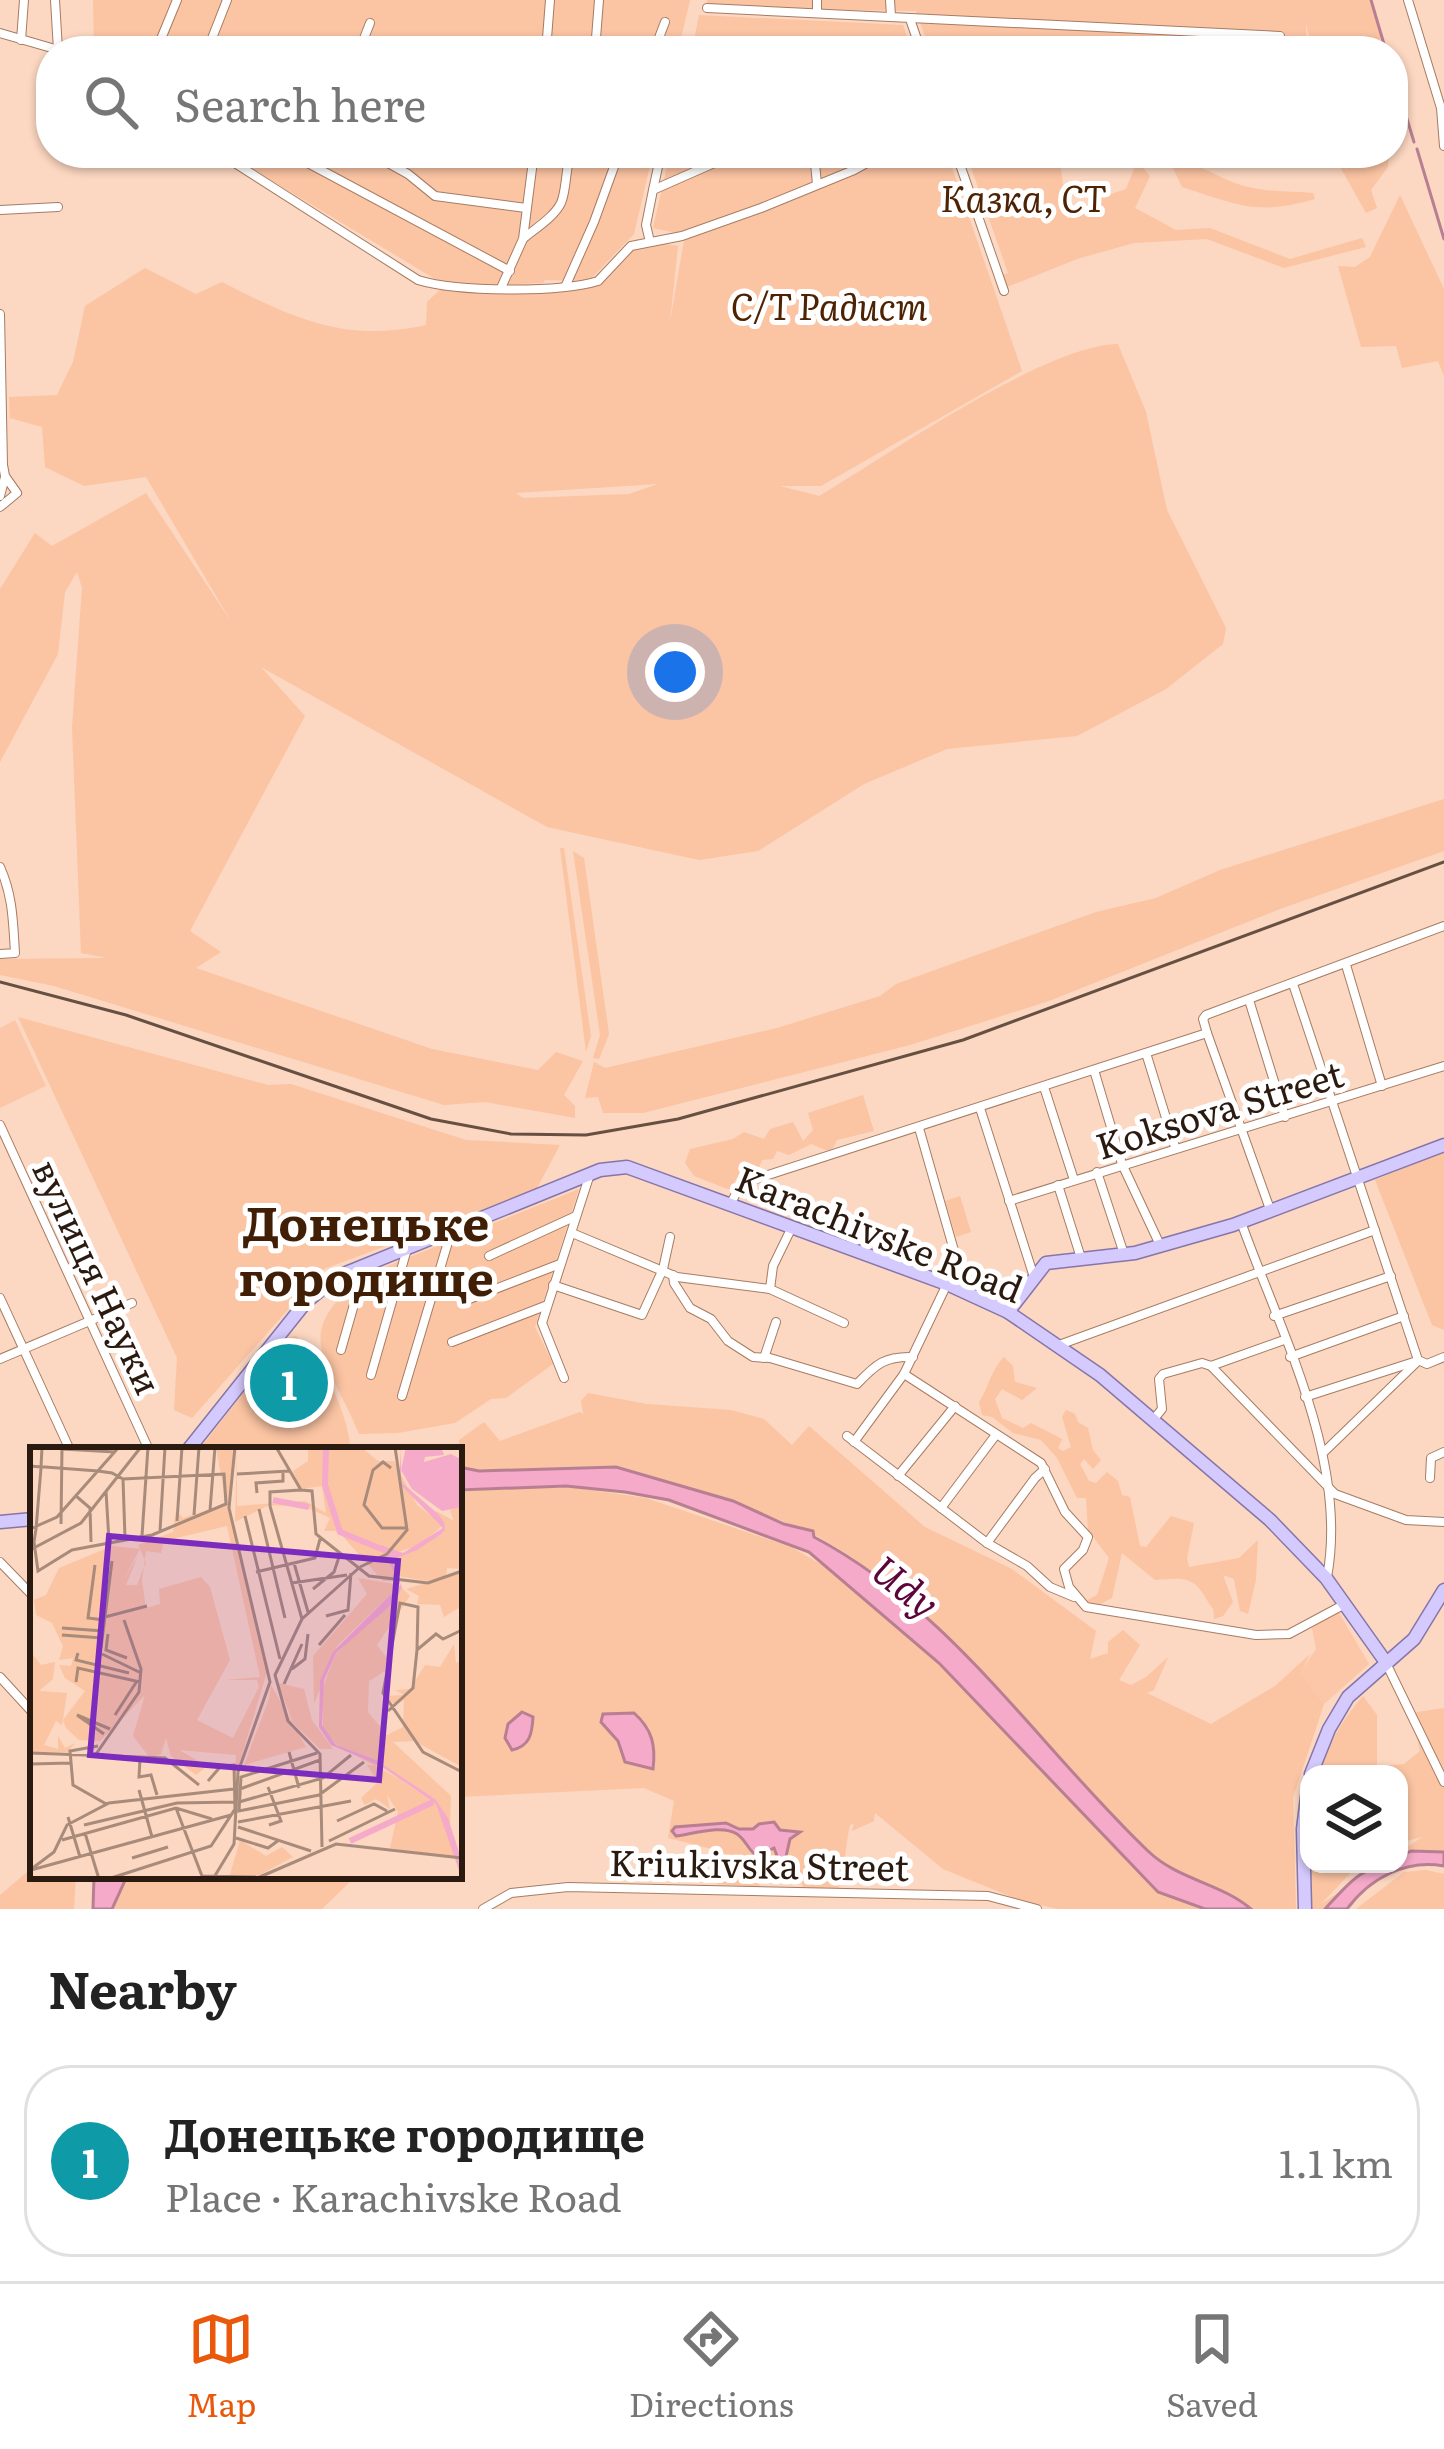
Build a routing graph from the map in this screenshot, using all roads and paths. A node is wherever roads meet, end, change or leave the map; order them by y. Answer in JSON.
{"nodes":[{"id":1,"x":24,"y":0,"type":"edge"},
{"id":2,"x":55,"y":0,"type":"edge"},
{"id":3,"x":177,"y":0,"type":"edge"},
{"id":4,"x":226,"y":0,"type":"edge"},
{"id":5,"x":550,"y":0,"type":"edge"},
{"id":6,"x":599,"y":0,"type":"edge"},
{"id":7,"x":817,"y":0,"type":"edge"},
{"id":8,"x":890,"y":0,"type":"edge"},
{"id":9,"x":1408,"y":0,"type":"edge"},
{"id":10,"x":769,"y":5,"type":"edge"},
{"id":11,"x":707,"y":8,"type":"dead end"},
{"id":12,"x":817,"y":13,"type":"junction"},
{"id":13,"x":891,"y":16,"type":"junction"},
{"id":14,"x":910,"y":19,"type":"junction"},
{"id":15,"x":665,"y":22,"type":"dead end"},
{"id":16,"x":370,"y":23,"type":"dead end"},
{"id":17,"x":0,"y":33,"type":"edge"},
{"id":18,"x":59,"y":36,"type":"edge"},
{"id":19,"x":162,"y":36,"type":"edge"},
{"id":20,"x":213,"y":36,"type":"edge"},
{"id":21,"x":365,"y":36,"type":"edge"},
{"id":22,"x":547,"y":36,"type":"edge"},
{"id":23,"x":596,"y":36,"type":"edge"},
{"id":24,"x":660,"y":36,"type":"edge"},
{"id":25,"x":916,"y":36,"type":"edge"},
{"id":26,"x":1280,"y":36,"type":"dead end"},
{"id":27,"x":21,"y":40,"type":"junction"},
{"id":28,"x":36,"y":44,"type":"edge"},
{"id":29,"x":1442,"y":108,"type":"edge"},
{"id":30,"x":1444,"y":146,"type":"edge"},
{"id":31,"x":241,"y":168,"type":"edge"},
{"id":32,"x":317,"y":168,"type":"edge"},
{"id":33,"x":397,"y":168,"type":"edge"},
{"id":34,"x":532,"y":168,"type":"edge"},
{"id":35,"x":566,"y":168,"type":"edge"},
{"id":36,"x":614,"y":168,"type":"edge"},
{"id":37,"x":658,"y":168,"type":"edge"},
{"id":38,"x":707,"y":168,"type":"edge"},
{"id":39,"x":815,"y":168,"type":"edge"},
{"id":40,"x":853,"y":168,"type":"edge"},
{"id":41,"x":961,"y":168,"type":"edge"},
{"id":42,"x":817,"y":185,"type":"junction"},
{"id":43,"x":653,"y":190,"type":"junction"},
{"id":44,"x":58,"y":207,"type":"dead end"},
{"id":45,"x":526,"y":208,"type":"junction"},
{"id":46,"x":0,"y":210,"type":"edge"},
{"id":47,"x":523,"y":239,"type":"junction"},
{"id":48,"x":650,"y":242,"type":"junction"},
{"id":49,"x":509,"y":271,"type":"junction"},
{"id":50,"x":566,"y":285,"type":"junction"},
{"id":51,"x":497,"y":288,"type":"junction"},
{"id":52,"x":1004,"y":291,"type":"dead end"},
{"id":53,"x":0,"y":314,"type":"edge"},
{"id":54,"x":0,"y":333,"type":"edge"},
{"id":55,"x":5,"y":476,"type":"junction"},
{"id":56,"x":0,"y":496,"type":"edge"},
{"id":57,"x":0,"y":507,"type":"edge"},
{"id":58,"x":0,"y":867,"type":"edge"},
{"id":59,"x":1444,"y":926,"type":"edge"},
{"id":60,"x":0,"y":954,"type":"edge"},
{"id":61,"x":1346,"y":965,"type":"junction"},
{"id":62,"x":1293,"y":984,"type":"junction"},
{"id":63,"x":1249,"y":1000,"type":"junction"},
{"id":64,"x":1207,"y":1033,"type":"junction"},
{"id":65,"x":1146,"y":1053,"type":"junction"},
{"id":66,"x":1444,"y":1066,"type":"edge"},
{"id":67,"x":1094,"y":1070,"type":"junction"},
{"id":68,"x":1382,"y":1086,"type":"junction"},
{"id":69,"x":1044,"y":1087,"type":"junction"},
{"id":70,"x":1332,"y":1103,"type":"junction"},
{"id":71,"x":980,"y":1108,"type":"junction"},
{"id":72,"x":1286,"y":1117,"type":"junction"},
{"id":73,"x":919,"y":1128,"type":"junction"},
{"id":74,"x":1,"y":1129,"type":"edge"},
{"id":75,"x":1241,"y":1130,"type":"junction"},
{"id":76,"x":1444,"y":1145,"type":"edge"},
{"id":77,"x":1175,"y":1147,"type":"junction"},
{"id":78,"x":1123,"y":1164,"type":"junction"},
{"id":79,"x":1097,"y":1172,"type":"junction"},
{"id":80,"x":590,"y":1176,"type":"junction"},
{"id":81,"x":1357,"y":1179,"type":"junction"},
{"id":82,"x":1074,"y":1180,"type":"junction"},
{"id":83,"x":1058,"y":1185,"type":"junction"},
{"id":84,"x":1009,"y":1201,"type":"junction"},
{"id":85,"x":730,"y":1202,"type":"junction"},
{"id":86,"x":1271,"y":1212,"type":"junction"},
{"id":87,"x":577,"y":1215,"type":"junction"},
{"id":88,"x":1241,"y":1222,"type":"junction"},
{"id":89,"x":793,"y":1226,"type":"junction"},
{"id":90,"x":451,"y":1230,"type":"junction"},
{"id":91,"x":1375,"y":1230,"type":"junction"},
{"id":92,"x":572,"y":1233,"type":"junction"},
{"id":93,"x":670,"y":1237,"type":"dead end"},
{"id":94,"x":1161,"y":1246,"type":"junction"},
{"id":95,"x":407,"y":1248,"type":"junction"},
{"id":96,"x":1124,"y":1254,"type":"junction"},
{"id":97,"x":489,"y":1256,"type":"dead end"},
{"id":98,"x":1081,"y":1258,"type":"junction"},
{"id":99,"x":365,"y":1264,"type":"junction"},
{"id":100,"x":561,"y":1264,"type":"junction"},
{"id":101,"x":663,"y":1269,"type":"junction"},
{"id":102,"x":1259,"y":1272,"type":"junction"},
{"id":103,"x":673,"y":1274,"type":"junction"},
{"id":104,"x":1034,"y":1274,"type":"junction"},
{"id":105,"x":1391,"y":1276,"type":"junction"},
{"id":106,"x":554,"y":1285,"type":"junction"},
{"id":107,"x":953,"y":1286,"type":"junction"},
{"id":108,"x":770,"y":1289,"type":"junction"},
{"id":109,"x":0,"y":1298,"type":"edge"},
{"id":110,"x":464,"y":1301,"type":"dead end"},
{"id":111,"x":132,"y":1303,"type":"dead end"},
{"id":112,"x":547,"y":1306,"type":"junction"},
{"id":113,"x":1008,"y":1312,"type":"junction"},
{"id":114,"x":1274,"y":1316,"type":"junction"},
{"id":115,"x":1404,"y":1316,"type":"junction"},
{"id":116,"x":92,"y":1322,"type":"junction"},
{"id":117,"x":776,"y":1322,"type":"dead end"},
{"id":118,"x":844,"y":1323,"type":"dead end"},
{"id":119,"x":1283,"y":1340,"type":"junction"},
{"id":120,"x":452,"y":1342,"type":"dead end"},
{"id":121,"x":1058,"y":1346,"type":"junction"},
{"id":122,"x":23,"y":1348,"type":"junction"},
{"id":123,"x":341,"y":1350,"type":"dead end"},
{"id":124,"x":913,"y":1357,"type":"junction"},
{"id":125,"x":1290,"y":1357,"type":"junction"},
{"id":126,"x":1444,"y":1357,"type":"edge"},
{"id":127,"x":0,"y":1359,"type":"edge"},
{"id":128,"x":763,"y":1360,"type":"junction"},
{"id":129,"x":1418,"y":1360,"type":"junction"},
{"id":130,"x":1210,"y":1366,"type":"junction"},
{"id":131,"x":904,"y":1374,"type":"junction"},
{"id":132,"x":371,"y":1375,"type":"dead end"},
{"id":133,"x":564,"y":1378,"type":"dead end"},
{"id":134,"x":402,"y":1396,"type":"dead end"},
{"id":135,"x":1305,"y":1397,"type":"junction"},
{"id":136,"x":955,"y":1406,"type":"junction"},
{"id":137,"x":1153,"y":1420,"type":"junction"},
{"id":138,"x":995,"y":1436,"type":"junction"},
{"id":139,"x":69,"y":1447,"type":"edge"},
{"id":140,"x":147,"y":1447,"type":"edge"},
{"id":141,"x":190,"y":1447,"type":"edge"},
{"id":142,"x":1324,"y":1452,"type":"junction"},
{"id":143,"x":1444,"y":1452,"type":"edge"},
{"id":144,"x":1045,"y":1469,"type":"junction"},
{"id":145,"x":898,"y":1477,"type":"junction"},
{"id":146,"x":1430,"y":1478,"type":"dead end"},
{"id":147,"x":1330,"y":1489,"type":"junction"},
{"id":148,"x":941,"y":1508,"type":"junction"},
{"id":149,"x":30,"y":1519,"type":"edge"},
{"id":150,"x":0,"y":1522,"type":"edge"},
{"id":151,"x":1444,"y":1522,"type":"edge"},
{"id":152,"x":987,"y":1544,"type":"junction"},
{"id":153,"x":0,"y":1562,"type":"edge"},
{"id":154,"x":1326,"y":1578,"type":"junction"},
{"id":155,"x":1444,"y":1590,"type":"edge"},
{"id":156,"x":30,"y":1593,"type":"edge"},
{"id":157,"x":1075,"y":1597,"type":"junction"},
{"id":158,"x":1346,"y":1603,"type":"junction"},
{"id":159,"x":1385,"y":1661,"type":"junction"},
{"id":160,"x":0,"y":1676,"type":"edge"},
{"id":161,"x":30,"y":1710,"type":"edge"},
{"id":162,"x":1315,"y":1765,"type":"edge"},
{"id":163,"x":1444,"y":1782,"type":"edge"},
{"id":164,"x":1304,"y":1873,"type":"edge"},
{"id":165,"x":1019,"y":1907,"type":"edge"},
{"id":166,"x":483,"y":1909,"type":"edge"},
{"id":167,"x":1036,"y":1909,"type":"edge"},
{"id":168,"x":1305,"y":1909,"type":"edge"}],
"edges":[{"from":1,"to":27,"type":"street"},
{"from":2,"to":18,"type":"street"},
{"from":3,"to":19,"type":"street"},
{"from":4,"to":20,"type":"street"},
{"from":5,"to":22,"type":"street"},
{"from":6,"to":23,"type":"street"},
{"from":7,"to":12,"type":"street"},
{"from":8,"to":13,"type":"street"},
{"from":9,"to":29,"type":"street"},
{"from":10,"to":11,"type":"street"},
{"from":10,"to":12,"type":"street"},
{"from":12,"to":13,"type":"street"},
{"from":13,"to":14,"type":"street"},
{"from":14,"to":25,"type":"street"},
{"from":14,"to":26,"type":"street"},
{"from":15,"to":24,"type":"street"},
{"from":16,"to":21,"type":"street"},
{"from":17,"to":27,"type":"street"},
{"from":27,"to":28,"type":"street"},
{"from":29,"to":30,"type":"street"},
{"from":31,"to":51,"type":"street"},
{"from":32,"to":49,"type":"street"},
{"from":33,"to":45,"type":"street"},
{"from":34,"to":45,"type":"street"},
{"from":35,"to":47,"type":"street"},
{"from":36,"to":50,"type":"street"},
{"from":37,"to":43,"type":"street"},
{"from":38,"to":43,"type":"street"},
{"from":39,"to":42,"type":"street"},
{"from":40,"to":42,"type":"street"},
{"from":41,"to":52,"type":"street"},
{"from":42,"to":48,"type":"street"},
{"from":43,"to":48,"type":"street"},
{"from":44,"to":46,"type":"street"},
{"from":45,"to":47,"type":"street"},
{"from":47,"to":49,"type":"street"},
{"from":48,"to":50,"type":"street"},
{"from":49,"to":51,"type":"street"},
{"from":50,"to":51,"type":"street"},
{"from":53,"to":54,"type":"street"},
{"from":54,"to":55,"type":"street"},
{"from":55,"to":56,"type":"street"},
{"from":55,"to":57,"type":"street"},
{"from":58,"to":60,"type":"street"},
{"from":59,"to":61,"type":"street"},
{"from":61,"to":62,"type":"street"},
{"from":61,"to":68,"type":"street"},
{"from":62,"to":63,"type":"street"},
{"from":62,"to":70,"type":"street"},
{"from":63,"to":64,"type":"street"},
{"from":63,"to":72,"type":"street"},
{"from":64,"to":65,"type":"street"},
{"from":64,"to":75,"type":"street"},
{"from":65,"to":67,"type":"street"},
{"from":65,"to":77,"type":"street"},
{"from":66,"to":68,"type":"street","name":"Koksova Street"},
{"from":67,"to":69,"type":"street"},
{"from":67,"to":78,"type":"street"},
{"from":68,"to":70,"type":"street","name":"Koksova Street"},
{"from":69,"to":71,"type":"street"},
{"from":69,"to":82,"type":"street"},
{"from":70,"to":72,"type":"street","name":"Koksova Street"},
{"from":70,"to":81,"type":"street"},
{"from":71,"to":73,"type":"street"},
{"from":71,"to":84,"type":"street"},
{"from":72,"to":75,"type":"street","name":"Koksova Street"},
{"from":73,"to":85,"type":"street"},
{"from":73,"to":107,"type":"street"},
{"from":74,"to":116,"type":"street","name":"вулиця Науки"},
{"from":75,"to":77,"type":"street","name":"Koksova Street"},
{"from":75,"to":86,"type":"street"},
{"from":76,"to":81,"type":"main road"},
{"from":77,"to":78,"type":"street","name":"Koksova Street"},
{"from":78,"to":79,"type":"street","name":"Koksova Street"},
{"from":78,"to":94,"type":"street"},
{"from":79,"to":82,"type":"street","name":"Koksova Street"},
{"from":79,"to":96,"type":"street"},
{"from":80,"to":85,"type":"main road","name":"Karachivske Road"},
{"from":80,"to":87,"type":"street"},
{"from":80,"to":90,"type":"main road","name":"Karachivske Road"},
{"from":81,"to":86,"type":"main road"},
{"from":81,"to":91,"type":"street"},
{"from":82,"to":83,"type":"street","name":"Koksova Street"},
{"from":83,"to":84,"type":"street","name":"Koksova Street"},
{"from":83,"to":98,"type":"street"},
{"from":84,"to":104,"type":"street"},
{"from":85,"to":89,"type":"main road","name":"Karachivske Road"},
{"from":86,"to":88,"type":"main road"},
{"from":87,"to":92,"type":"street"},
{"from":87,"to":97,"type":"street"},
{"from":88,"to":94,"type":"main road"},
{"from":88,"to":102,"type":"street"},
{"from":89,"to":107,"type":"main road","name":"Karachivske Road"},
{"from":89,"to":108,"type":"street"},
{"from":90,"to":95,"type":"main road","name":"Karachivske Road"},
{"from":90,"to":134,"type":"street"},
{"from":91,"to":102,"type":"street"},
{"from":91,"to":105,"type":"street"},
{"from":92,"to":100,"type":"street"},
{"from":92,"to":101,"type":"street"},
{"from":93,"to":101,"type":"street"},
{"from":94,"to":96,"type":"main road"},
{"from":95,"to":99,"type":"main road","name":"Karachivske Road"},
{"from":95,"to":132,"type":"street"},
{"from":96,"to":98,"type":"main road"},
{"from":98,"to":104,"type":"main road"},
{"from":99,"to":123,"type":"street"},
{"from":99,"to":141,"type":"main road","name":"Karachivske Road"},
{"from":100,"to":106,"type":"street"},
{"from":100,"to":110,"type":"street"},
{"from":101,"to":103,"type":"street"},
{"from":101,"to":106,"type":"street"},
{"from":102,"to":114,"type":"street"},
{"from":102,"to":121,"type":"street"},
{"from":103,"to":108,"type":"street"},
{"from":103,"to":128,"type":"street"},
{"from":104,"to":113,"type":"main road"},
{"from":105,"to":114,"type":"street"},
{"from":105,"to":115,"type":"street"},
{"from":106,"to":112,"type":"street"},
{"from":107,"to":113,"type":"main road","name":"Karachivske Road"},
{"from":107,"to":124,"type":"street"},
{"from":108,"to":118,"type":"street"},
{"from":109,"to":122,"type":"street"},
{"from":111,"to":116,"type":"street"},
{"from":112,"to":120,"type":"street"},
{"from":112,"to":133,"type":"street"},
{"from":113,"to":121,"type":"main road","name":"Karachivske Road"},
{"from":114,"to":119,"type":"street"},
{"from":115,"to":125,"type":"street"},
{"from":115,"to":129,"type":"street"},
{"from":116,"to":122,"type":"street"},
{"from":116,"to":140,"type":"street","name":"вулиця Науки"},
{"from":117,"to":128,"type":"street"},
{"from":119,"to":125,"type":"street"},
{"from":119,"to":130,"type":"street"},
{"from":121,"to":137,"type":"main road","name":"Karachivske Road"},
{"from":122,"to":127,"type":"street"},
{"from":122,"to":139,"type":"street"},
{"from":124,"to":128,"type":"street"},
{"from":124,"to":131,"type":"street"},
{"from":125,"to":135,"type":"street"},
{"from":126,"to":129,"type":"street"},
{"from":129,"to":135,"type":"street"},
{"from":129,"to":142,"type":"street"},
{"from":130,"to":137,"type":"street"},
{"from":130,"to":147,"type":"street"},
{"from":131,"to":136,"type":"street"},
{"from":131,"to":145,"type":"street"},
{"from":135,"to":142,"type":"street"},
{"from":136,"to":138,"type":"street"},
{"from":136,"to":145,"type":"street"},
{"from":137,"to":154,"type":"main road","name":"Karachivske Road"},
{"from":138,"to":144,"type":"street"},
{"from":138,"to":148,"type":"street"},
{"from":142,"to":147,"type":"street"},
{"from":143,"to":146,"type":"street"},
{"from":144,"to":152,"type":"street"},
{"from":144,"to":157,"type":"street"},
{"from":145,"to":148,"type":"street"},
{"from":147,"to":151,"type":"street"},
{"from":147,"to":154,"type":"street"},
{"from":148,"to":152,"type":"street"},
{"from":149,"to":150,"type":"main road"},
{"from":152,"to":157,"type":"street"},
{"from":153,"to":156,"type":"street"},
{"from":154,"to":158,"type":"main road","name":"Karachivske Road"},
{"from":155,"to":159,"type":"main road"},
{"from":157,"to":158,"type":"street"},
{"from":158,"to":159,"type":"main road","name":"Karachivske Road"},
{"from":159,"to":162,"type":"main road"},
{"from":159,"to":163,"type":"street","name":"Karachivske Road"},
{"from":160,"to":161,"type":"street"},
{"from":164,"to":168,"type":"main road"},
{"from":165,"to":166,"type":"street","name":"Kriukivska Street"},
{"from":165,"to":167,"type":"street","name":"Kriukivska Street"}]}
